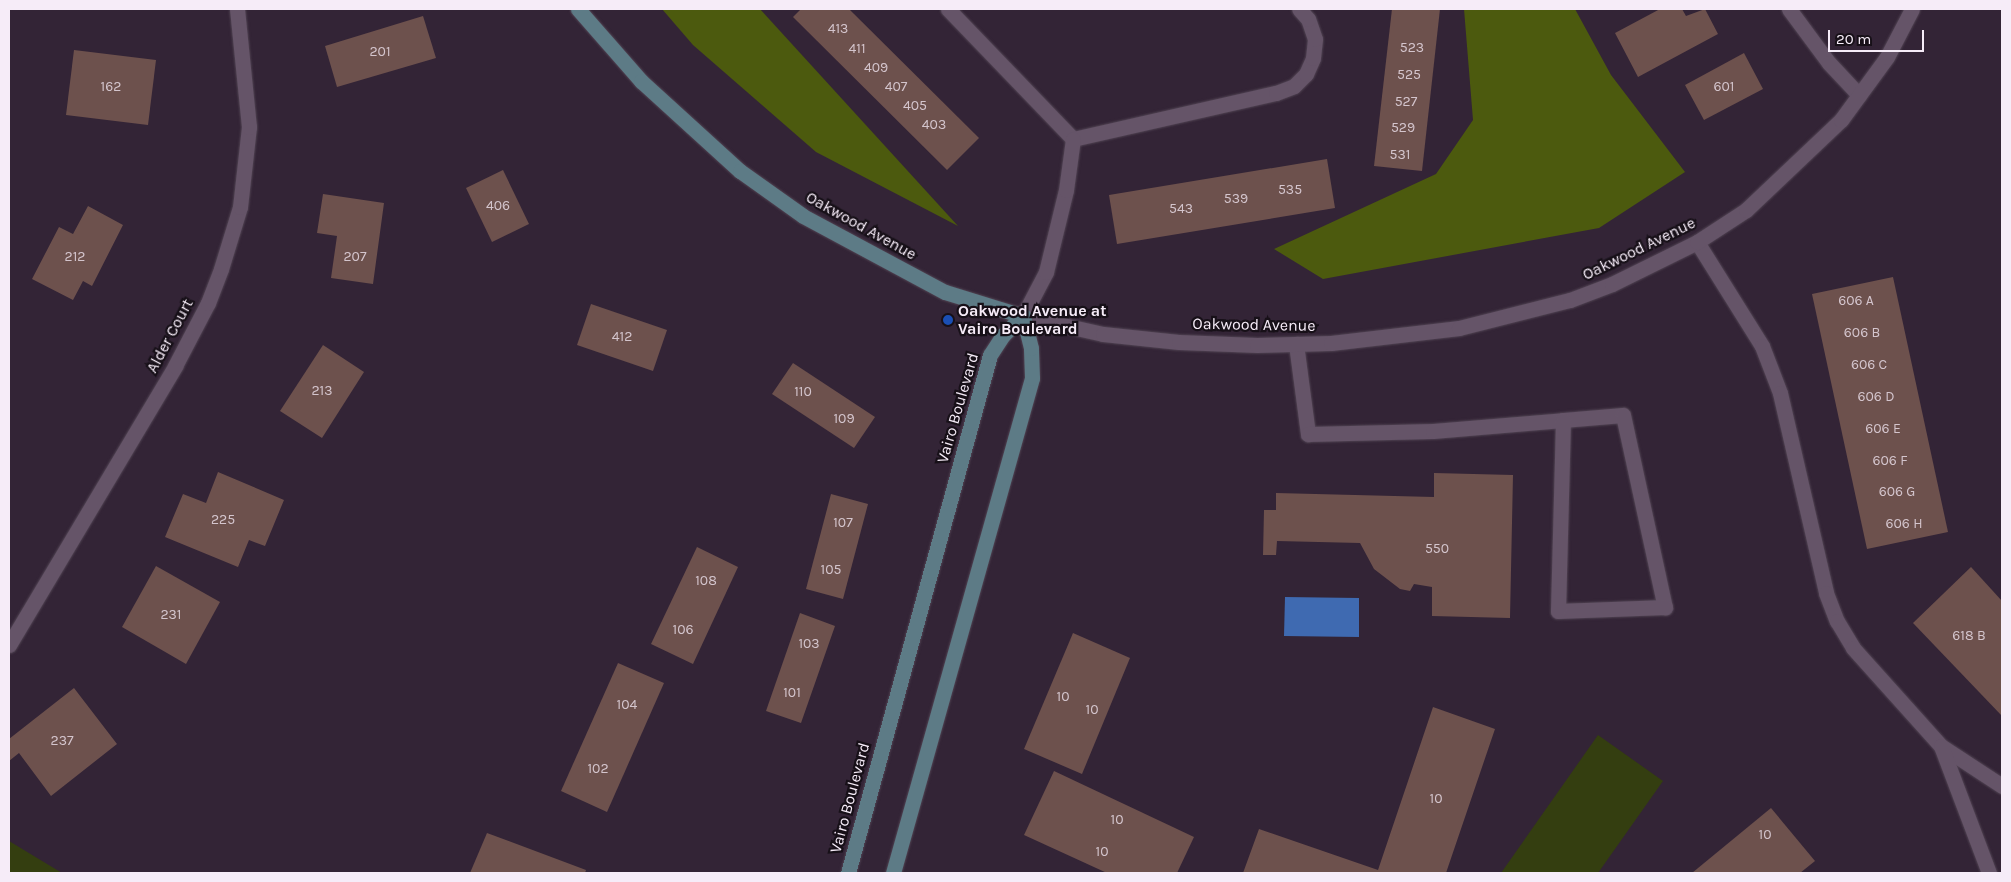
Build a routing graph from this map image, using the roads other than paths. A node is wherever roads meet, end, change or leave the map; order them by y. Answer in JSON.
{"nodes":[{"id":1,"x":237,"y":9,"type":"edge"},
{"id":2,"x":578,"y":9,"type":"edge"},
{"id":3,"x":948,"y":9,"type":"edge"},
{"id":4,"x":1299,"y":9,"type":"edge"},
{"id":5,"x":1789,"y":9,"type":"edge"},
{"id":6,"x":1912,"y":9,"type":"edge"},
{"id":7,"x":1859,"y":95,"type":"junction"},
{"id":8,"x":1073,"y":139,"type":"junction"},
{"id":9,"x":1697,"y":242,"type":"junction"},
{"id":10,"x":1023,"y":316,"type":"junction"},
{"id":11,"x":1296,"y":344,"type":"junction"},
{"id":12,"x":1563,"y":420,"type":"junction"},
{"id":13,"x":9,"y":645,"type":"edge"},
{"id":14,"x":1941,"y":746,"type":"junction"},
{"id":15,"x":2002,"y":786,"type":"edge"},
{"id":16,"x":848,"y":873,"type":"edge"},
{"id":17,"x":893,"y":873,"type":"edge"},
{"id":18,"x":1988,"y":873,"type":"edge"}],
"edges":[{"from":1,"to":13,"type":"street","name":"Alder Court"},
{"from":2,"to":10,"type":"street","name":"Oakwood Avenue"},
{"from":3,"to":8,"type":"street"},
{"from":4,"to":8,"type":"street"},
{"from":5,"to":7,"type":"street"},
{"from":6,"to":7,"type":"street","name":"Oakwood Avenue"},
{"from":7,"to":9,"type":"street","name":"Oakwood Avenue"},
{"from":8,"to":10,"type":"street"},
{"from":9,"to":11,"type":"street","name":"Oakwood Avenue"},
{"from":9,"to":14,"type":"street"},
{"from":10,"to":11,"type":"street","name":"Oakwood Avenue"},
{"from":10,"to":16,"type":"street","name":"Vairo Boulevard"},
{"from":10,"to":17,"type":"street"},
{"from":11,"to":12,"type":"street"},
{"from":12,"to":12,"type":"street"},
{"from":14,"to":15,"type":"street"},
{"from":14,"to":18,"type":"street"}]}
